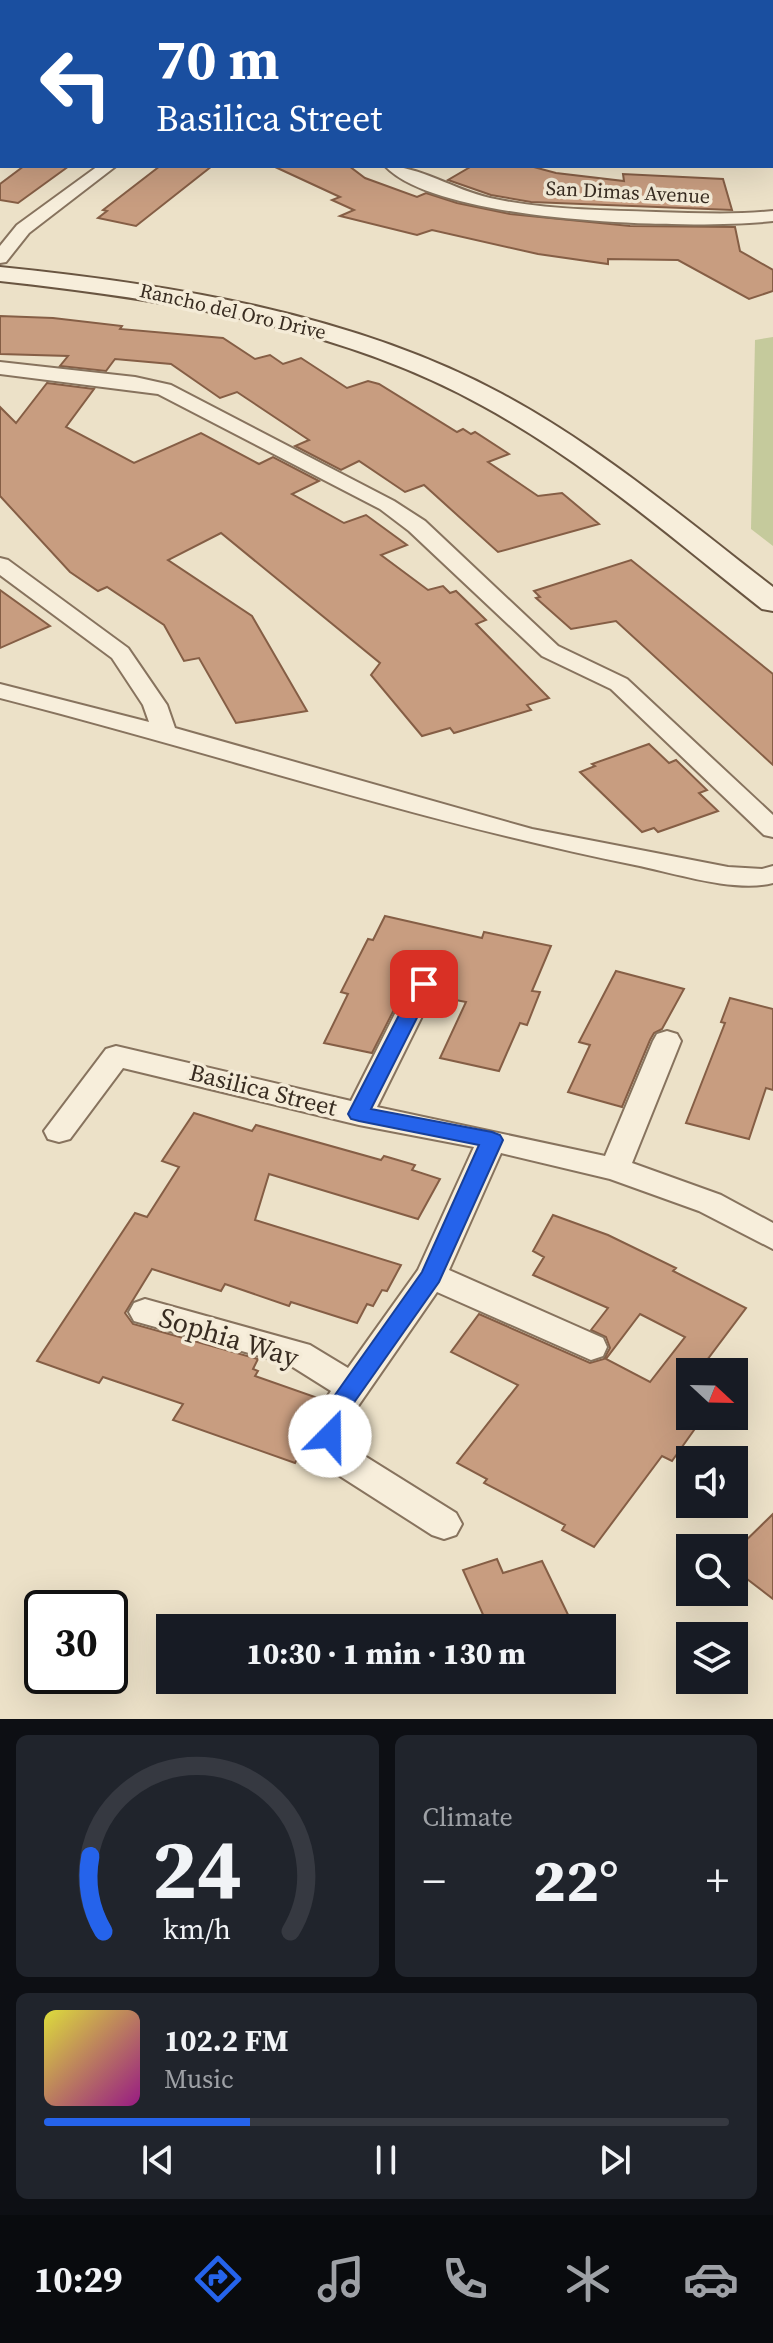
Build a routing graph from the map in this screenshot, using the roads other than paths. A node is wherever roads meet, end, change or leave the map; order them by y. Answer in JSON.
{"nodes":[{"id":1,"x":105,"y":168,"type":"edge"},
{"id":2,"x":397,"y":168,"type":"edge"},
{"id":3,"x":770,"y":221,"type":"edge"},
{"id":4,"x":0,"y":258,"type":"edge"},
{"id":5,"x":0,"y":274,"type":"edge"},
{"id":6,"x":0,"y":368,"type":"edge"},
{"id":7,"x":0,"y":565,"type":"edge"},
{"id":8,"x":773,"y":602,"type":"edge"},
{"id":9,"x":0,"y":691,"type":"edge"},
{"id":10,"x":165,"y":733,"type":"junction"},
{"id":11,"x":773,"y":829,"type":"edge"},
{"id":12,"x":773,"y":874,"type":"edge"},
{"id":13,"x":424,"y":984,"type":"dead end"},
{"id":14,"x":667,"y":1041,"type":"dead end"},
{"id":15,"x":359,"y":1114,"type":"junction"},
{"id":16,"x":59,"y":1131,"type":"dead end"},
{"id":17,"x":492,"y":1140,"type":"junction"},
{"id":18,"x":615,"y":1169,"type":"junction"},
{"id":19,"x":773,"y":1237,"type":"edge"},
{"id":20,"x":431,"y":1276,"type":"junction"},
{"id":21,"x":145,"y":1312,"type":"dead end"},
{"id":22,"x":591,"y":1347,"type":"dead end"},
{"id":23,"x":354,"y":1388,"type":"junction"},
{"id":24,"x":444,"y":1524,"type":"dead end"}],
"edges":[{"from":1,"to":4,"type":"street"},
{"from":2,"to":3,"type":"street","name":"San Dimas Avenue"},
{"from":5,"to":8,"type":"main road","name":"Rancho del Oro Drive"},
{"from":6,"to":11,"type":"street"},
{"from":7,"to":10,"type":"street"},
{"from":9,"to":10,"type":"street"},
{"from":10,"to":12,"type":"street"},
{"from":13,"to":15,"type":"street"},
{"from":14,"to":18,"type":"street"},
{"from":15,"to":16,"type":"street","name":"Basilica Street"},
{"from":15,"to":17,"type":"street","name":"Basilica Street"},
{"from":17,"to":18,"type":"street","name":"Basilica Street"},
{"from":17,"to":20,"type":"street"},
{"from":18,"to":19,"type":"street","name":"Basilica Street"},
{"from":20,"to":22,"type":"street"},
{"from":20,"to":23,"type":"street"},
{"from":21,"to":23,"type":"street","name":"Sophia Way"},
{"from":23,"to":24,"type":"street"}]}
